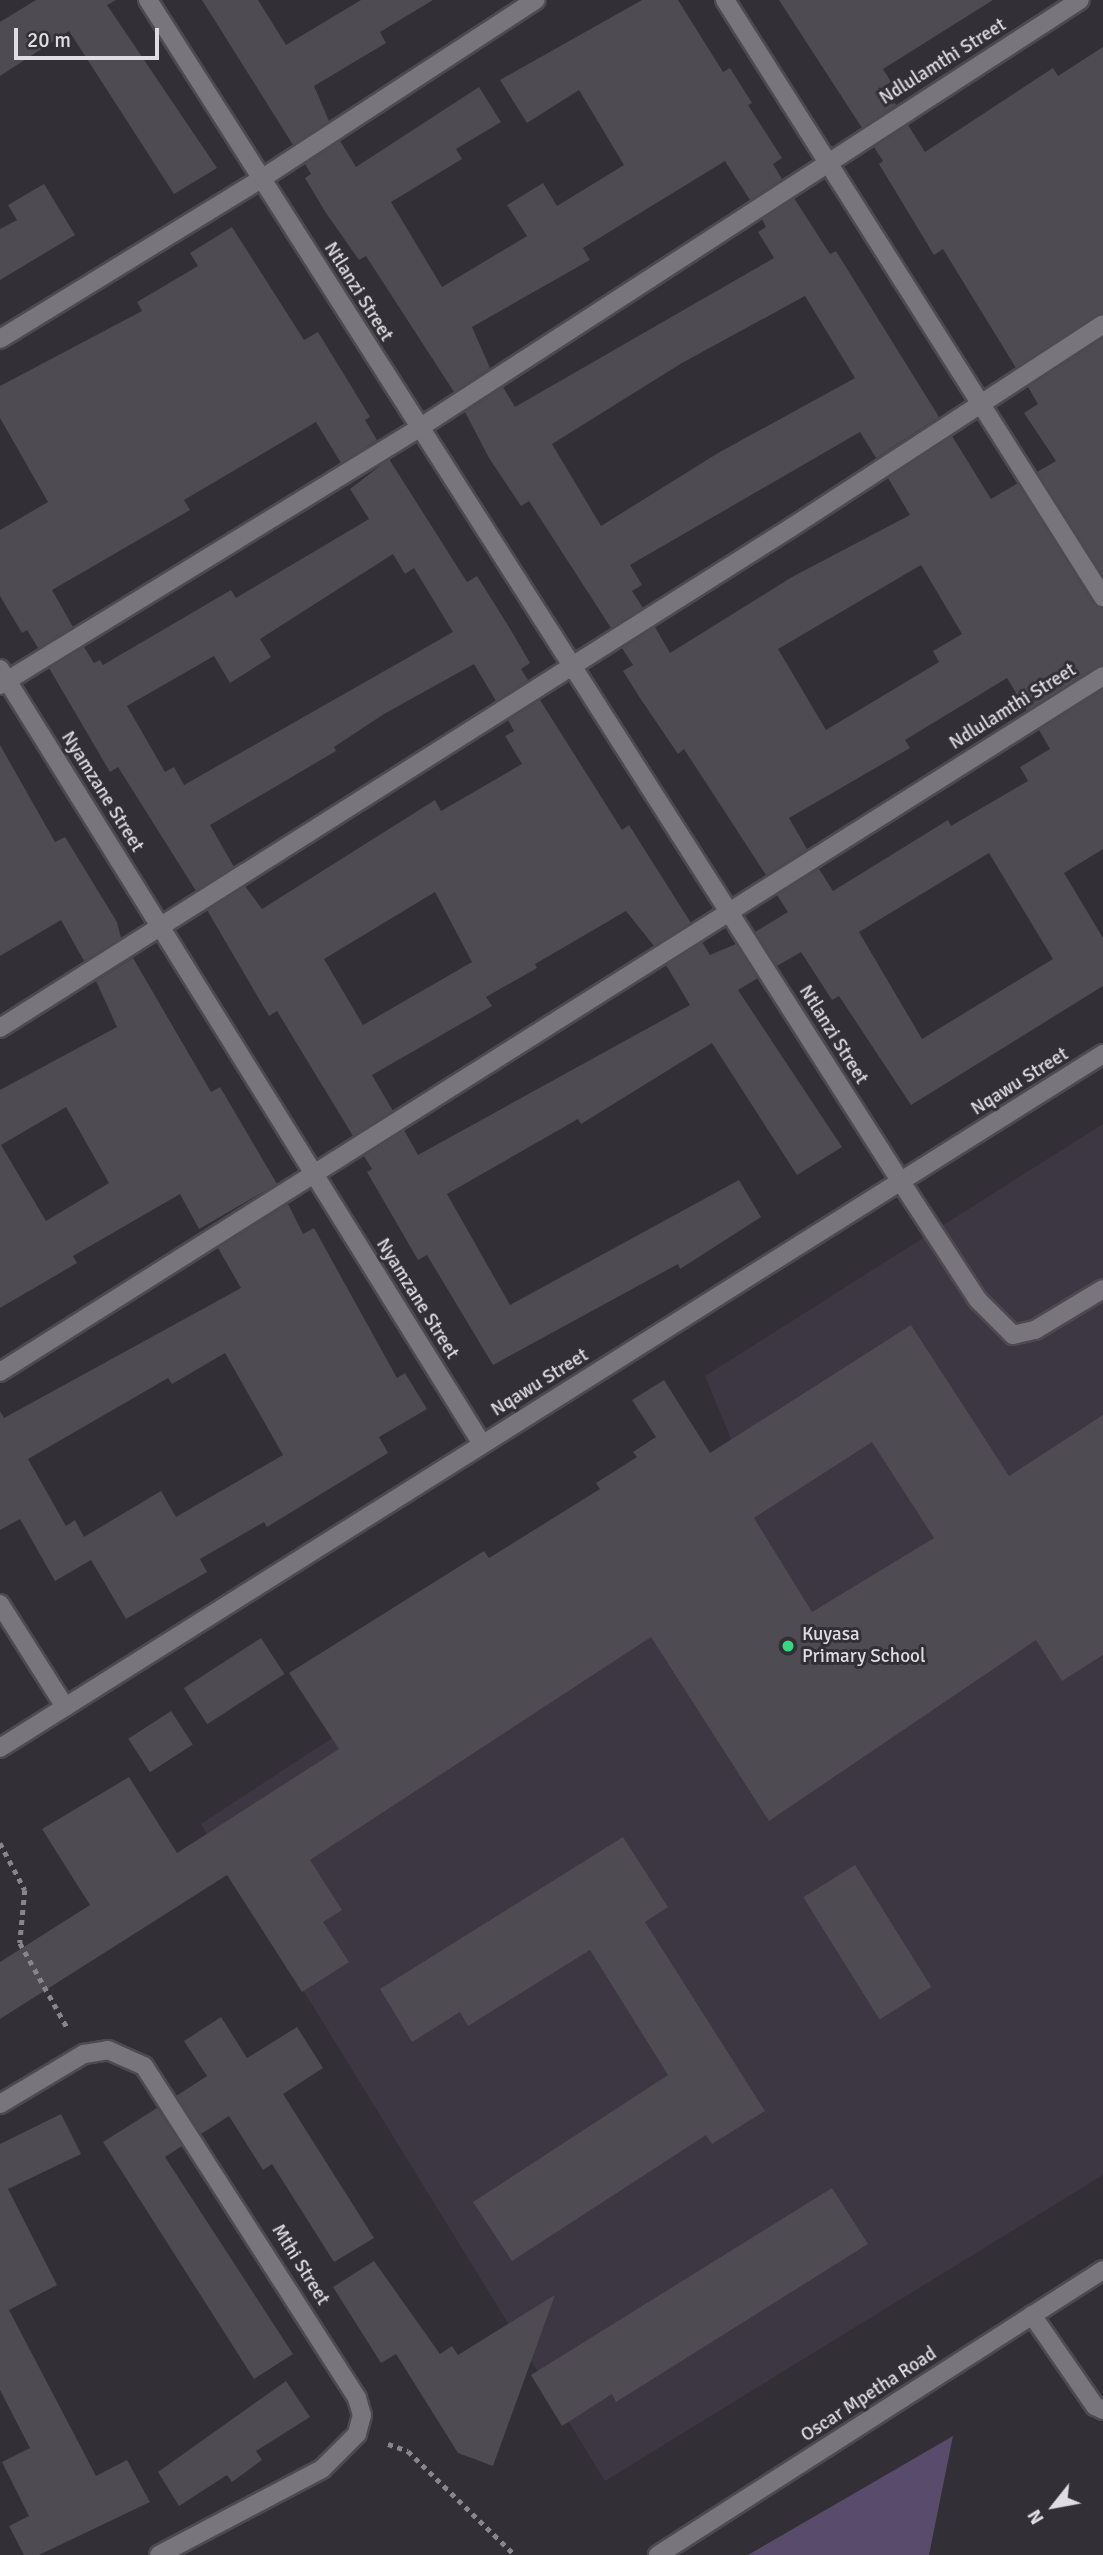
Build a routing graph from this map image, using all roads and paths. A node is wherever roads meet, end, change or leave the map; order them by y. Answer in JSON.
{"nodes":[{"id":1,"x":148,"y":0,"type":"edge"},
{"id":2,"x":536,"y":0,"type":"edge"},
{"id":3,"x":725,"y":0,"type":"edge"},
{"id":4,"x":1080,"y":0,"type":"edge"},
{"id":5,"x":827,"y":160,"type":"junction"},
{"id":6,"x":261,"y":178,"type":"junction"},
{"id":7,"x":1103,"y":324,"type":"edge"},
{"id":8,"x":0,"y":339,"type":"edge"},
{"id":9,"x":981,"y":404,"type":"junction"},
{"id":10,"x":419,"y":428,"type":"junction"},
{"id":11,"x":1103,"y":597,"type":"edge"},
{"id":12,"x":571,"y":664,"type":"junction"},
{"id":13,"x":1103,"y":676,"type":"edge"},
{"id":14,"x":2,"y":678,"type":"edge"},
{"id":15,"x":729,"y":911,"type":"junction"},
{"id":16,"x":160,"y":926,"type":"junction"},
{"id":17,"x":0,"y":1028,"type":"edge"},
{"id":18,"x":1103,"y":1054,"type":"edge"},
{"id":19,"x":316,"y":1176,"type":"junction"},
{"id":20,"x":901,"y":1182,"type":"junction"},
{"id":21,"x":1103,"y":1289,"type":"edge"},
{"id":22,"x":0,"y":1372,"type":"edge"},
{"id":23,"x":482,"y":1444,"type":"junction"},
{"id":24,"x":0,"y":1604,"type":"edge"},
{"id":25,"x":65,"y":1707,"type":"junction"},
{"id":26,"x":0,"y":1748,"type":"edge"},
{"id":27,"x":0,"y":1843,"type":"edge"},
{"id":28,"x":84,"y":2054,"type":"junction"},
{"id":29,"x":0,"y":2104,"type":"edge"},
{"id":30,"x":1103,"y":2270,"type":"edge"},
{"id":31,"x":1032,"y":2315,"type":"junction"},
{"id":32,"x":1103,"y":2410,"type":"edge"},
{"id":33,"x":357,"y":2434,"type":"junction"},
{"id":34,"x":159,"y":2555,"type":"edge"},
{"id":35,"x":515,"y":2555,"type":"edge"},
{"id":36,"x":658,"y":2555,"type":"edge"}],
"edges":[{"from":1,"to":6,"type":"street","name":"Ntlanzi Street"},
{"from":2,"to":6,"type":"street"},
{"from":3,"to":5,"type":"street"},
{"from":4,"to":5,"type":"street","name":"Ndlulamthi Street"},
{"from":5,"to":9,"type":"street"},
{"from":5,"to":10,"type":"street","name":"Ndlulamthi Street"},
{"from":6,"to":8,"type":"street"},
{"from":6,"to":10,"type":"street","name":"Ntlanzi Street"},
{"from":7,"to":9,"type":"street"},
{"from":9,"to":11,"type":"street"},
{"from":9,"to":12,"type":"street"},
{"from":10,"to":12,"type":"street","name":"Ntlanzi Street"},
{"from":10,"to":14,"type":"street","name":"Nyamzane Street"},
{"from":12,"to":15,"type":"street","name":"Ntlanzi Street"},
{"from":12,"to":16,"type":"street"},
{"from":13,"to":15,"type":"street","name":"Ndlulamthi Street"},
{"from":14,"to":16,"type":"street","name":"Nyamzane Street"},
{"from":15,"to":19,"type":"street"},
{"from":15,"to":20,"type":"street","name":"Ntlanzi Street"},
{"from":16,"to":17,"type":"street"},
{"from":16,"to":19,"type":"street","name":"Nyamzane Street"},
{"from":18,"to":20,"type":"street","name":"Nqawu Street"},
{"from":19,"to":22,"type":"street"},
{"from":19,"to":23,"type":"street","name":"Nyamzane Street"},
{"from":20,"to":21,"type":"street","name":"Ntlanzi Street"},
{"from":20,"to":23,"type":"street","name":"Nqawu Street"},
{"from":23,"to":25,"type":"street","name":"Nqawu Street"},
{"from":24,"to":25,"type":"street"},
{"from":25,"to":26,"type":"street","name":"Nqawu Street"},
{"from":27,"to":28,"type":"path"},
{"from":28,"to":29,"type":"street","name":"Mthi Street"},
{"from":28,"to":33,"type":"street","name":"Mthi Street"},
{"from":30,"to":31,"type":"street","name":"Oscar Mpetha Road"},
{"from":31,"to":32,"type":"street"},
{"from":31,"to":36,"type":"street","name":"Oscar Mpetha Road"},
{"from":33,"to":34,"type":"street"},
{"from":33,"to":35,"type":"path"}]}
